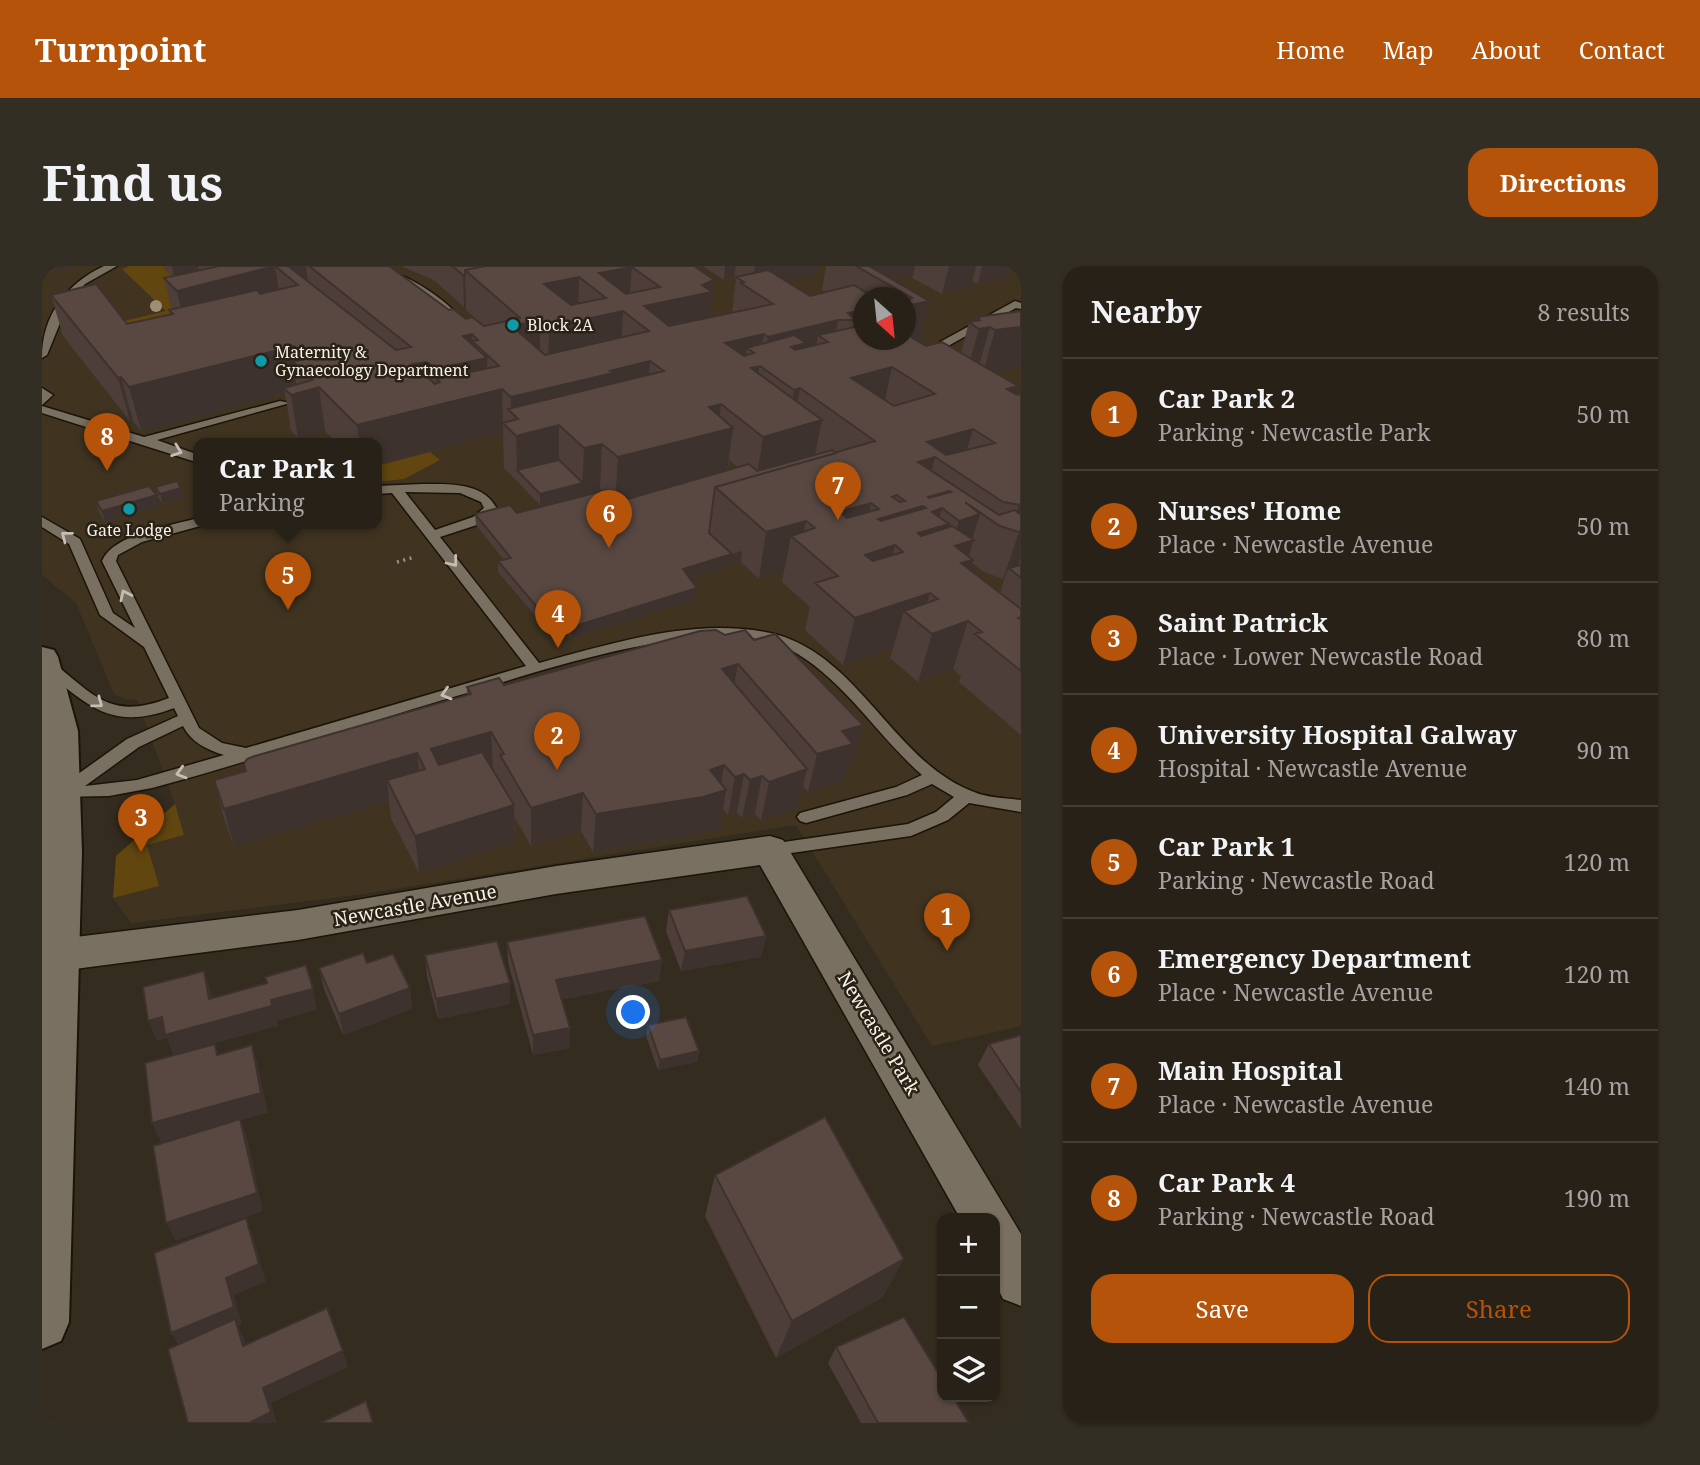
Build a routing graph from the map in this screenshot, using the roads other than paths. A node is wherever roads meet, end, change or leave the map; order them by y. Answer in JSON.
{"nodes":[{"id":1,"x":112,"y":266,"type":"edge"},
{"id":2,"x":366,"y":266,"type":"edge"},
{"id":3,"x":1018,"y":305,"type":"edge"},
{"id":4,"x":467,"y":328,"type":"edge"},
{"id":5,"x":42,"y":355,"type":"edge"},
{"id":6,"x":937,"y":370,"type":"edge"},
{"id":7,"x":42,"y":391,"type":"edge"},
{"id":8,"x":42,"y":402,"type":"edge"},
{"id":9,"x":284,"y":403,"type":"dead end"},
{"id":10,"x":42,"y":409,"type":"edge"},
{"id":11,"x":143,"y":441,"type":"junction"},
{"id":12,"x":193,"y":457,"type":"edge"},
{"id":13,"x":396,"y":489,"type":"junction"},
{"id":14,"x":382,"y":490,"type":"edge"},
{"id":15,"x":42,"y":521,"type":"edge"},
{"id":16,"x":193,"y":524,"type":"edge"},
{"id":17,"x":432,"y":535,"type":"junction"},
{"id":18,"x":148,"y":646,"type":"junction"},
{"id":19,"x":43,"y":659,"type":"edge"},
{"id":20,"x":535,"y":668,"type":"junction"},
{"id":21,"x":176,"y":701,"type":"junction"},
{"id":22,"x":185,"y":719,"type":"junction"},
{"id":23,"x":247,"y":754,"type":"junction"},
{"id":24,"x":935,"y":776,"type":"junction"},
{"id":25,"x":53,"y":794,"type":"edge"},
{"id":26,"x":966,"y":796,"type":"junction"},
{"id":27,"x":1021,"y":806,"type":"edge"},
{"id":28,"x":806,"y":817,"type":"dead end"},
{"id":29,"x":770,"y":850,"type":"junction"},
{"id":30,"x":59,"y":955,"type":"junction"},
{"id":31,"x":983,"y":1213,"type":"edge"},
{"id":32,"x":1000,"y":1244,"type":"edge"},
{"id":33,"x":1021,"y":1282,"type":"edge"},
{"id":34,"x":42,"y":1322,"type":"edge"}],
"edges":[{"from":1,"to":5,"type":"lane"},
{"from":2,"to":4,"type":"lane"},
{"from":3,"to":6,"type":"lane"},
{"from":7,"to":8,"type":"lane"},
{"from":9,"to":11,"type":"lane"},
{"from":10,"to":11,"type":"lane"},
{"from":11,"to":12,"type":"lane","one_way":true},
{"from":13,"to":14,"type":"lane"},
{"from":13,"to":17,"type":"lane"},
{"from":13,"to":17,"type":"lane"},
{"from":18,"to":15,"type":"lane","one_way":true},
{"from":18,"to":16,"type":"lane","one_way":true},
{"from":17,"to":20,"type":"lane","one_way":true},
{"from":18,"to":21,"type":"lane"},
{"from":19,"to":21,"type":"lane","one_way":true},
{"from":19,"to":25,"type":"main road"},
{"from":20,"to":23,"type":"lane","one_way":true},
{"from":20,"to":24,"type":"lane"},
{"from":21,"to":22,"type":"lane"},
{"from":22,"to":23,"type":"lane"},
{"from":22,"to":25,"type":"lane"},
{"from":23,"to":25,"type":"lane","one_way":true},
{"from":24,"to":26,"type":"lane"},
{"from":24,"to":28,"type":"lane"},
{"from":25,"to":30,"type":"main road"},
{"from":26,"to":27,"type":"lane"},
{"from":26,"to":29,"type":"lane"},
{"from":29,"to":30,"type":"street","name":"Newcastle Avenue"},
{"from":29,"to":31,"type":"street","name":"Newcastle Park"},
{"from":30,"to":34,"type":"main road"},
{"from":32,"to":33,"type":"street"}]}
